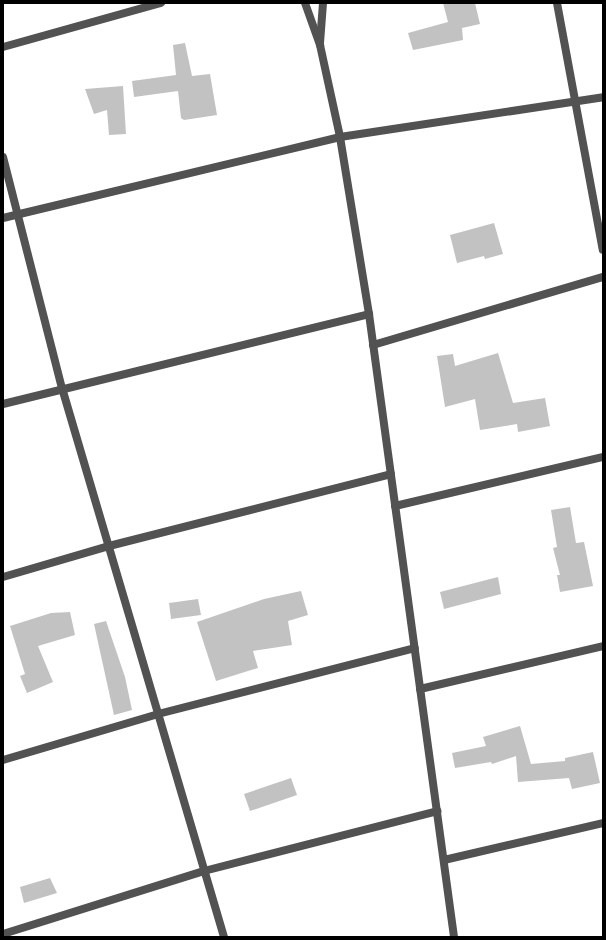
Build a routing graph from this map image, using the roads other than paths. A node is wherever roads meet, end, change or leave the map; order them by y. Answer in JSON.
{"nodes":[{"id":1,"x":161,"y":3,"type":"edge"},
{"id":2,"x":305,"y":3,"type":"edge"},
{"id":3,"x":323,"y":3,"type":"edge"},
{"id":4,"x":557,"y":3,"type":"edge"},
{"id":5,"x":320,"y":46,"type":"junction"},
{"id":6,"x":3,"y":47,"type":"edge"},
{"id":7,"x":603,"y":97,"type":"edge"},
{"id":8,"x":576,"y":102,"type":"junction"},
{"id":9,"x":340,"y":137,"type":"junction"},
{"id":10,"x":3,"y":156,"type":"edge"},
{"id":11,"x":19,"y":214,"type":"junction"},
{"id":12,"x":3,"y":218,"type":"edge"},
{"id":13,"x":603,"y":250,"type":"edge"},
{"id":14,"x":603,"y":277,"type":"edge"},
{"id":15,"x":369,"y":314,"type":"junction"},
{"id":16,"x":373,"y":345,"type":"junction"},
{"id":17,"x":62,"y":388,"type":"junction"},
{"id":18,"x":3,"y":404,"type":"edge"},
{"id":19,"x":603,"y":457,"type":"edge"},
{"id":20,"x":391,"y":474,"type":"junction"},
{"id":21,"x":395,"y":506,"type":"junction"},
{"id":22,"x":109,"y":546,"type":"junction"},
{"id":23,"x":3,"y":577,"type":"edge"},
{"id":24,"x":603,"y":646,"type":"edge"},
{"id":25,"x":415,"y":648,"type":"junction"},
{"id":26,"x":420,"y":689,"type":"junction"},
{"id":27,"x":158,"y":714,"type":"junction"},
{"id":28,"x":3,"y":760,"type":"edge"},
{"id":29,"x":437,"y":811,"type":"junction"},
{"id":30,"x":603,"y":823,"type":"edge"},
{"id":31,"x":444,"y":860,"type":"junction"},
{"id":32,"x":204,"y":871,"type":"junction"},
{"id":33,"x":3,"y":934,"type":"edge"},
{"id":34,"x":224,"y":937,"type":"edge"},
{"id":35,"x":454,"y":937,"type":"edge"}],
"edges":[{"from":1,"to":6,"type":"street"},
{"from":2,"to":5,"type":"street"},
{"from":3,"to":5,"type":"street"},
{"from":4,"to":8,"type":"street"},
{"from":5,"to":9,"type":"street"},
{"from":7,"to":8,"type":"street"},
{"from":8,"to":9,"type":"street"},
{"from":8,"to":13,"type":"street"},
{"from":9,"to":11,"type":"street"},
{"from":9,"to":15,"type":"street"},
{"from":10,"to":11,"type":"street"},
{"from":11,"to":12,"type":"street"},
{"from":11,"to":17,"type":"street"},
{"from":14,"to":16,"type":"street"},
{"from":15,"to":16,"type":"street"},
{"from":15,"to":17,"type":"street"},
{"from":16,"to":20,"type":"street"},
{"from":17,"to":18,"type":"street"},
{"from":17,"to":22,"type":"street"},
{"from":19,"to":21,"type":"street"},
{"from":20,"to":21,"type":"street"},
{"from":20,"to":22,"type":"street"},
{"from":21,"to":25,"type":"street"},
{"from":22,"to":23,"type":"street"},
{"from":22,"to":27,"type":"street"},
{"from":24,"to":26,"type":"street"},
{"from":25,"to":26,"type":"street"},
{"from":25,"to":27,"type":"street"},
{"from":26,"to":29,"type":"street"},
{"from":27,"to":28,"type":"street"},
{"from":27,"to":32,"type":"street"},
{"from":29,"to":31,"type":"street"},
{"from":29,"to":32,"type":"street"},
{"from":30,"to":31,"type":"street"},
{"from":31,"to":35,"type":"street"},
{"from":32,"to":33,"type":"street"},
{"from":32,"to":34,"type":"street"}]}
